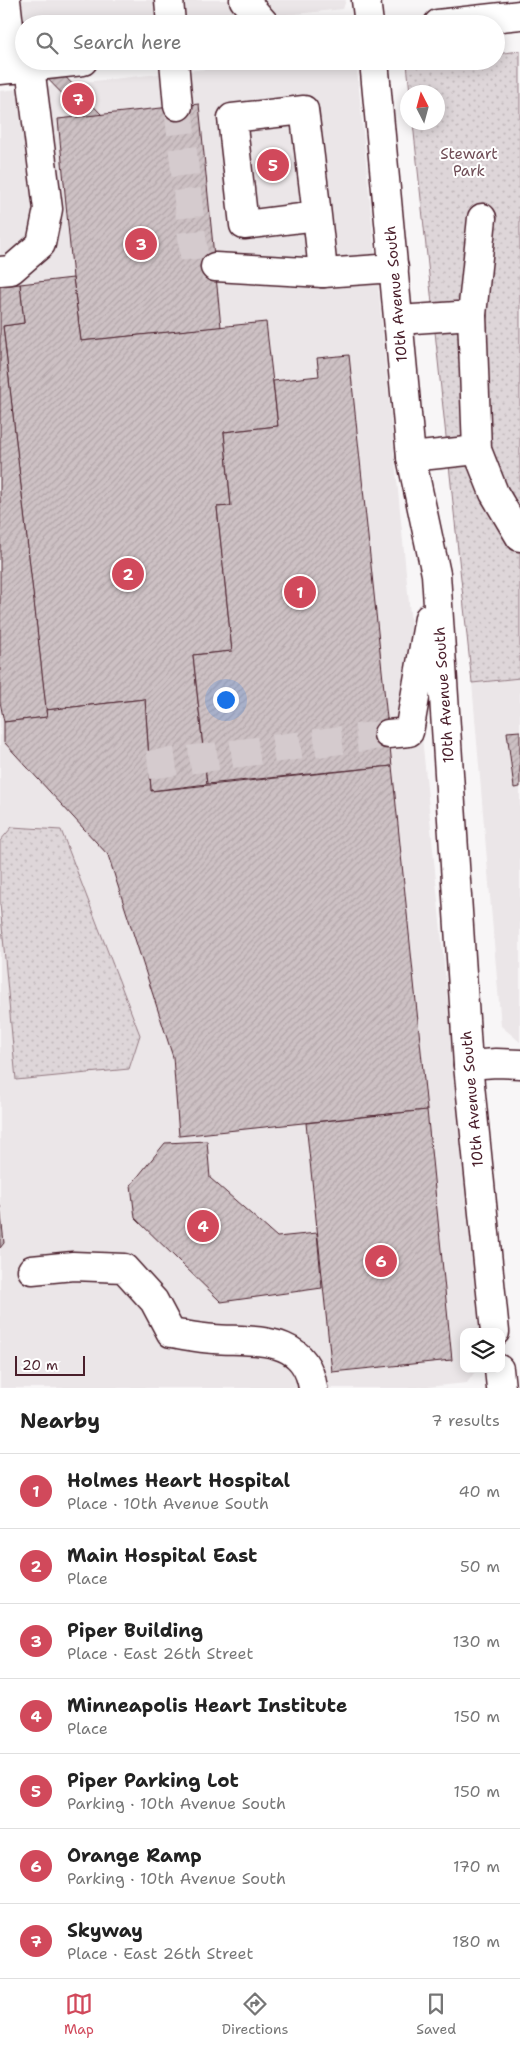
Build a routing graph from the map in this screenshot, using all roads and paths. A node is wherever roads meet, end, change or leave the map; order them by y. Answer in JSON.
{"nodes":[{"id":1,"x":6,"y":0,"type":"edge"},
{"id":2,"x":169,"y":0,"type":"edge"},
{"id":3,"x":244,"y":0,"type":"edge"},
{"id":4,"x":366,"y":0,"type":"edge"},
{"id":5,"x":170,"y":15,"type":"edge"},
{"id":6,"x":258,"y":15,"type":"edge"},
{"id":7,"x":368,"y":15,"type":"edge"},
{"id":8,"x":520,"y":15,"type":"edge"},
{"id":9,"x":505,"y":17,"type":"edge"},
{"id":10,"x":15,"y":69,"type":"edge"},
{"id":11,"x":15,"y":70,"type":"edge"},
{"id":12,"x":175,"y":70,"type":"edge"},
{"id":13,"x":375,"y":70,"type":"edge"},
{"id":14,"x":178,"y":106,"type":"tunnel mouth"},
{"id":15,"x":317,"y":216,"type":"junction"},
{"id":16,"x":482,"y":218,"type":"dead end"},
{"id":17,"x":214,"y":267,"type":"tunnel mouth"},
{"id":18,"x":394,"y":268,"type":"junction"},
{"id":19,"x":0,"y":271,"type":"edge"},
{"id":20,"x":322,"y":273,"type":"junction"},
{"id":21,"x":472,"y":315,"type":"junction"},
{"id":22,"x":399,"y":320,"type":"junction"},
{"id":23,"x":477,"y":450,"type":"junction"},
{"id":24,"x":411,"y":457,"type":"junction"},
{"id":25,"x":520,"y":537,"type":"edge"},
{"id":26,"x":436,"y":574,"type":"junction"},
{"id":27,"x":388,"y":734,"type":"tunnel mouth"},
{"id":28,"x":520,"y":1064,"type":"edge"},
{"id":29,"x":468,"y":1065,"type":"junction"},
{"id":30,"x":32,"y":1270,"type":"dead end"},
{"id":31,"x":495,"y":1328,"type":"edge"},
{"id":32,"x":499,"y":1373,"type":"edge"},
{"id":33,"x":312,"y":1388,"type":"edge"},
{"id":34,"x":501,"y":1388,"type":"edge"}],
"edges":[{"from":1,"to":10,"type":"street"},
{"from":2,"to":5,"type":"street"},
{"from":3,"to":6,"type":"street"},
{"from":4,"to":7,"type":"street"},
{"from":8,"to":9,"type":"street"},
{"from":11,"to":19,"type":"street"},
{"from":12,"to":14,"type":"street"},
{"from":13,"to":18,"type":"street","name":"10th Avenue South"},
{"from":15,"to":15,"type":"street"},
{"from":15,"to":20,"type":"street"},
{"from":16,"to":21,"type":"street"},
{"from":17,"to":20,"type":"street"},
{"from":18,"to":20,"type":"street"},
{"from":18,"to":22,"type":"street","name":"10th Avenue South"},
{"from":21,"to":22,"type":"street"},
{"from":21,"to":23,"type":"street"},
{"from":22,"to":24,"type":"street","name":"10th Avenue South"},
{"from":23,"to":24,"type":"street"},
{"from":23,"to":25,"type":"street"},
{"from":24,"to":26,"type":"street","name":"10th Avenue South"},
{"from":26,"to":27,"type":"street"},
{"from":26,"to":29,"type":"street","name":"10th Avenue South"},
{"from":28,"to":29,"type":"street"},
{"from":29,"to":31,"type":"street","name":"10th Avenue South"},
{"from":30,"to":33,"type":"street"},
{"from":32,"to":34,"type":"street"}]}
